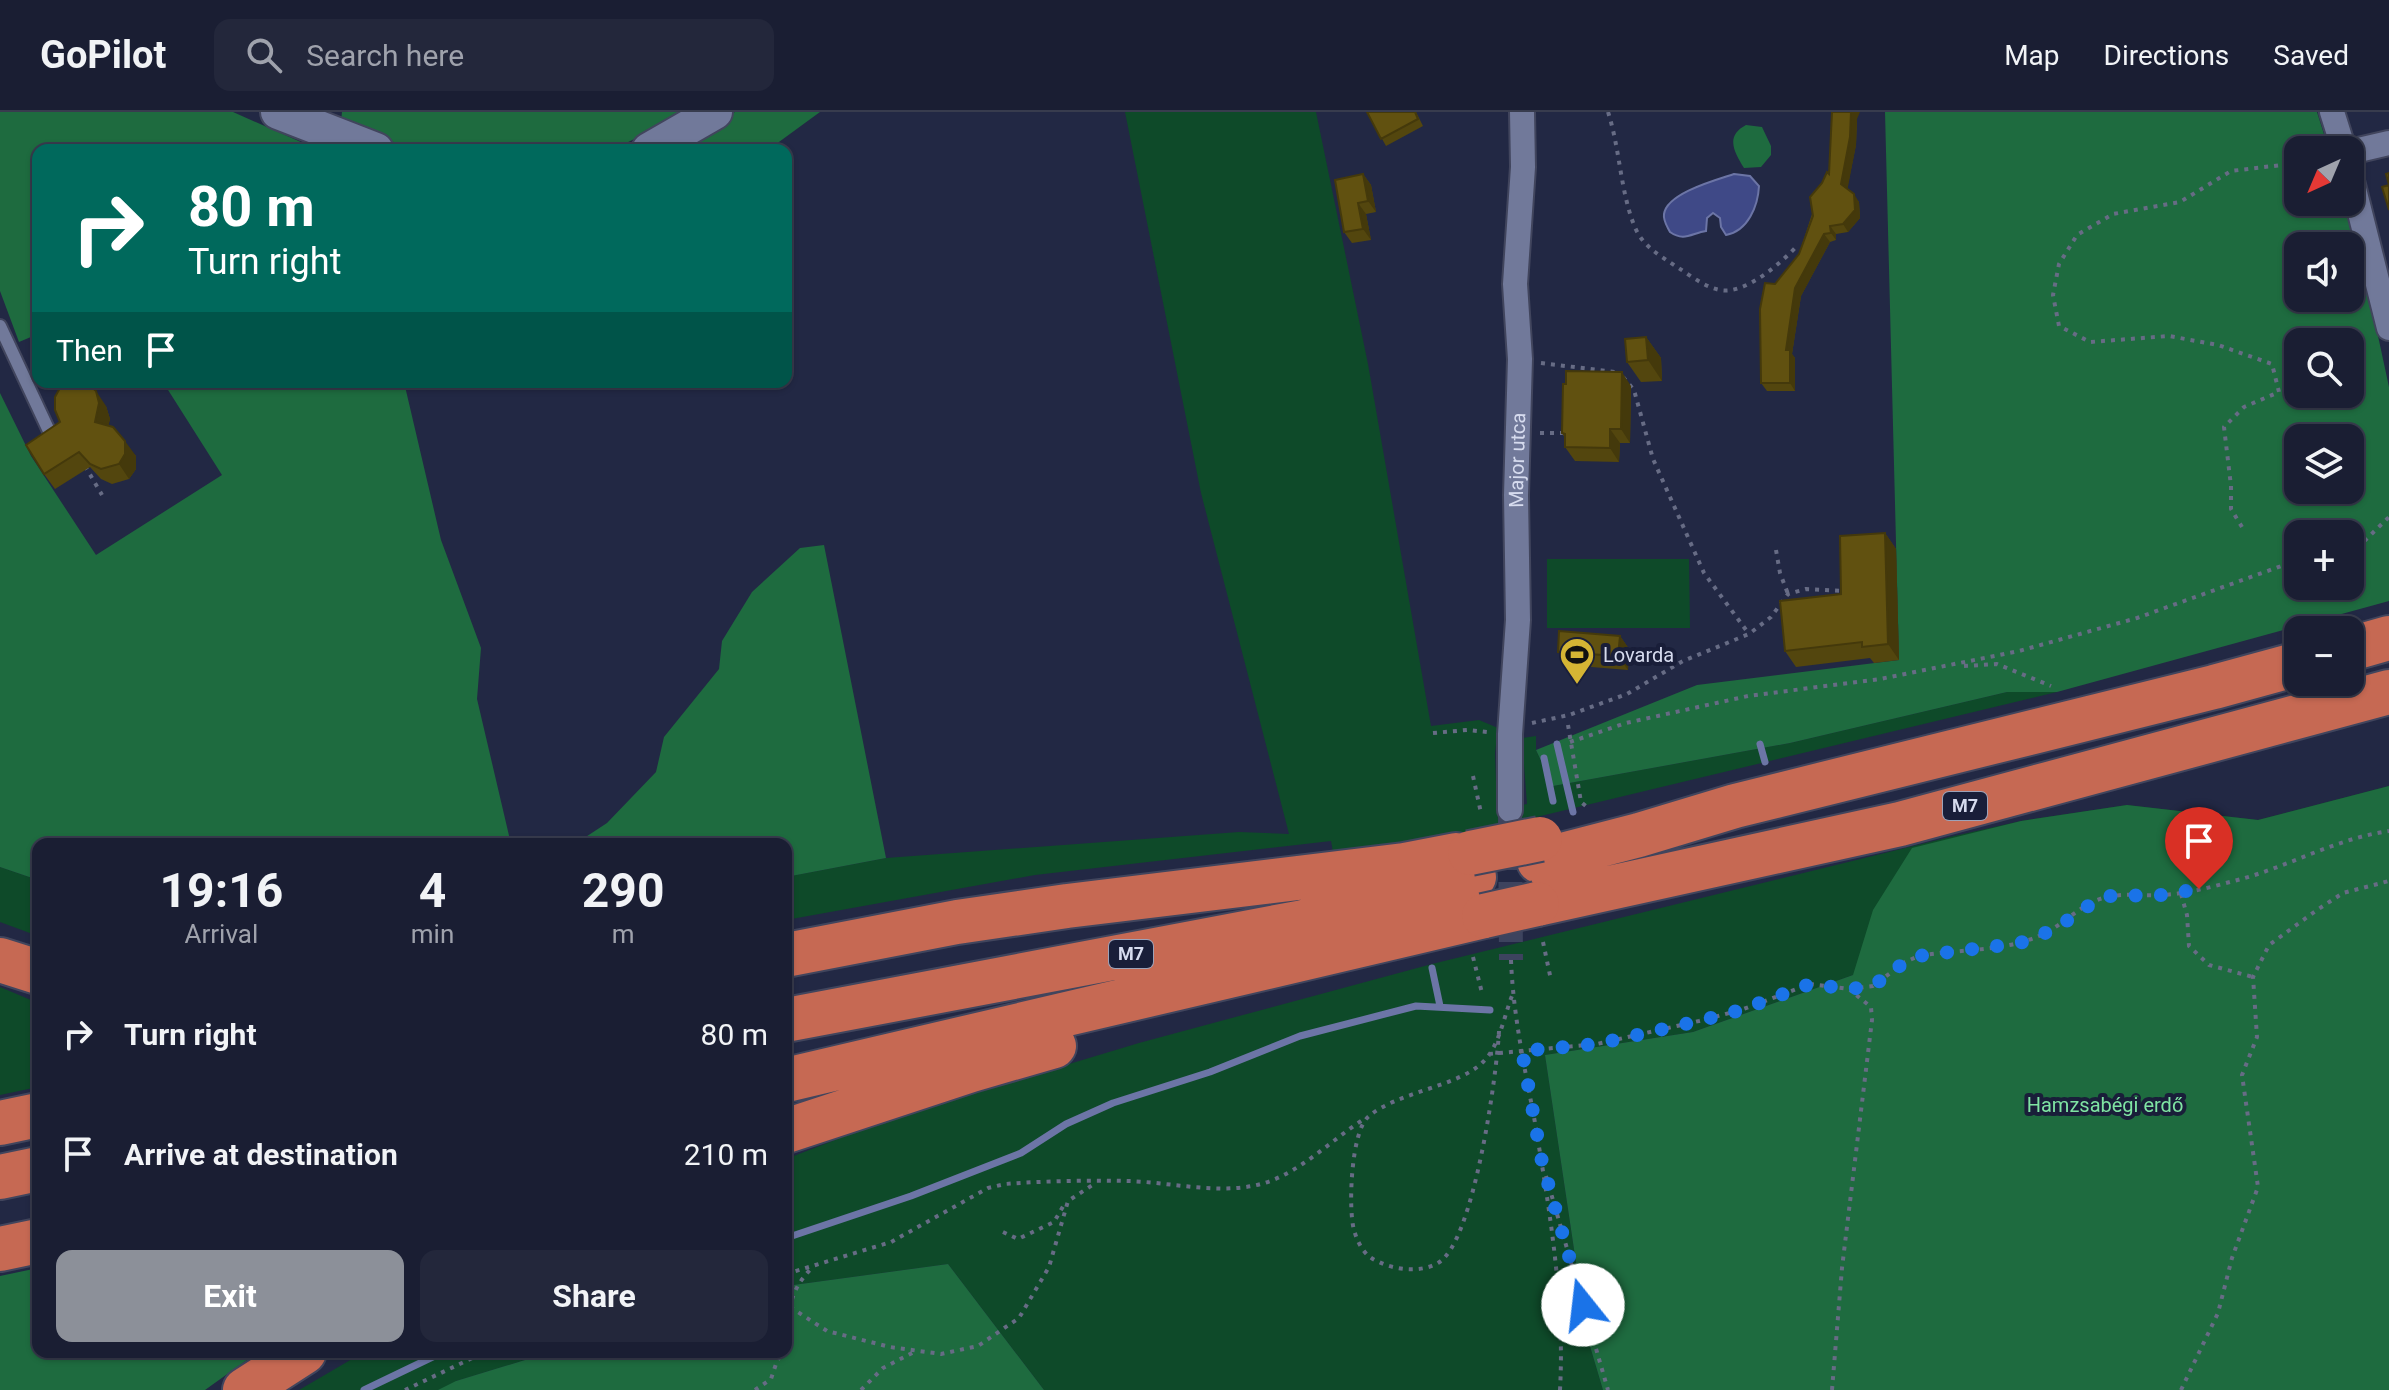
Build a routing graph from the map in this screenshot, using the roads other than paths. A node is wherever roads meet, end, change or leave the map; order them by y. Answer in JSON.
{"nodes":[{"id":1,"x":278,"y":112,"type":"edge"},
{"id":2,"x":715,"y":112,"type":"edge"},
{"id":3,"x":1522,"y":112,"type":"edge"},
{"id":4,"x":2332,"y":112,"type":"edge"},
{"id":5,"x":2340,"y":136,"type":"edge"},
{"id":6,"x":2389,"y":143,"type":"edge"},
{"id":7,"x":361,"y":144,"type":"edge"},
{"id":8,"x":659,"y":144,"type":"edge"},
{"id":9,"x":2364,"y":149,"type":"edge"},
{"id":10,"x":2361,"y":216,"type":"edge"},
{"id":11,"x":0,"y":326,"type":"edge"},
{"id":12,"x":2389,"y":328,"type":"edge"},
{"id":13,"x":49,"y":431,"type":"edge"},
{"id":14,"x":2389,"y":638,"type":"edge"},
{"id":15,"x":2364,"y":645,"type":"edge"},
{"id":16,"x":2284,"y":668,"type":"edge"},
{"id":17,"x":2389,"y":692,"type":"edge"},
{"id":18,"x":1530,"y":837,"type":"junction"},
{"id":19,"x":1477,"y":865,"type":"junction"},
{"id":20,"x":1442,"y":926,"type":"junction"},
{"id":21,"x":792,"y":954,"type":"edge"},
{"id":22,"x":0,"y":960,"type":"edge"},
{"id":23,"x":32,"y":970,"type":"edge"},
{"id":24,"x":792,"y":1019,"type":"edge"},
{"id":25,"x":792,"y":1079,"type":"edge"},
{"id":26,"x":32,"y":1116,"type":"edge"},
{"id":27,"x":0,"y":1123,"type":"edge"},
{"id":28,"x":792,"y":1129,"type":"edge"},
{"id":29,"x":32,"y":1170,"type":"edge"},
{"id":30,"x":0,"y":1177,"type":"edge"},
{"id":31,"x":32,"y":1242,"type":"edge"},
{"id":32,"x":0,"y":1249,"type":"edge"},
{"id":33,"x":295,"y":1358,"type":"edge"},
{"id":34,"x":245,"y":1390,"type":"edge"}],
"edges":[{"from":1,"to":7,"type":"main road"},
{"from":2,"to":8,"type":"main road"},
{"from":3,"to":18,"type":"street","name":"Major utca"},
{"from":4,"to":5,"type":"street"},
{"from":6,"to":9,"type":"street"},
{"from":10,"to":12,"type":"street"},
{"from":11,"to":13,"type":"lane"},
{"from":14,"to":15,"type":"highway"},
{"from":16,"to":18,"type":"highway","number":"M7"},
{"from":17,"to":19,"type":"highway","number":"M7","bridge":true},
{"from":18,"to":19,"type":"highway","number":"M7"},
{"from":19,"to":20,"type":"highway","number":"M7"},
{"from":19,"to":21,"type":"highway"},
{"from":19,"to":24,"type":"highway","number":"M7"},
{"from":20,"to":25,"type":"highway","number":"M7"},
{"from":20,"to":28,"type":"highway"},
{"from":22,"to":23,"type":"highway"},
{"from":26,"to":27,"type":"highway"},
{"from":29,"to":30,"type":"highway"},
{"from":31,"to":32,"type":"highway"},
{"from":33,"to":34,"type":"highway"}]}
